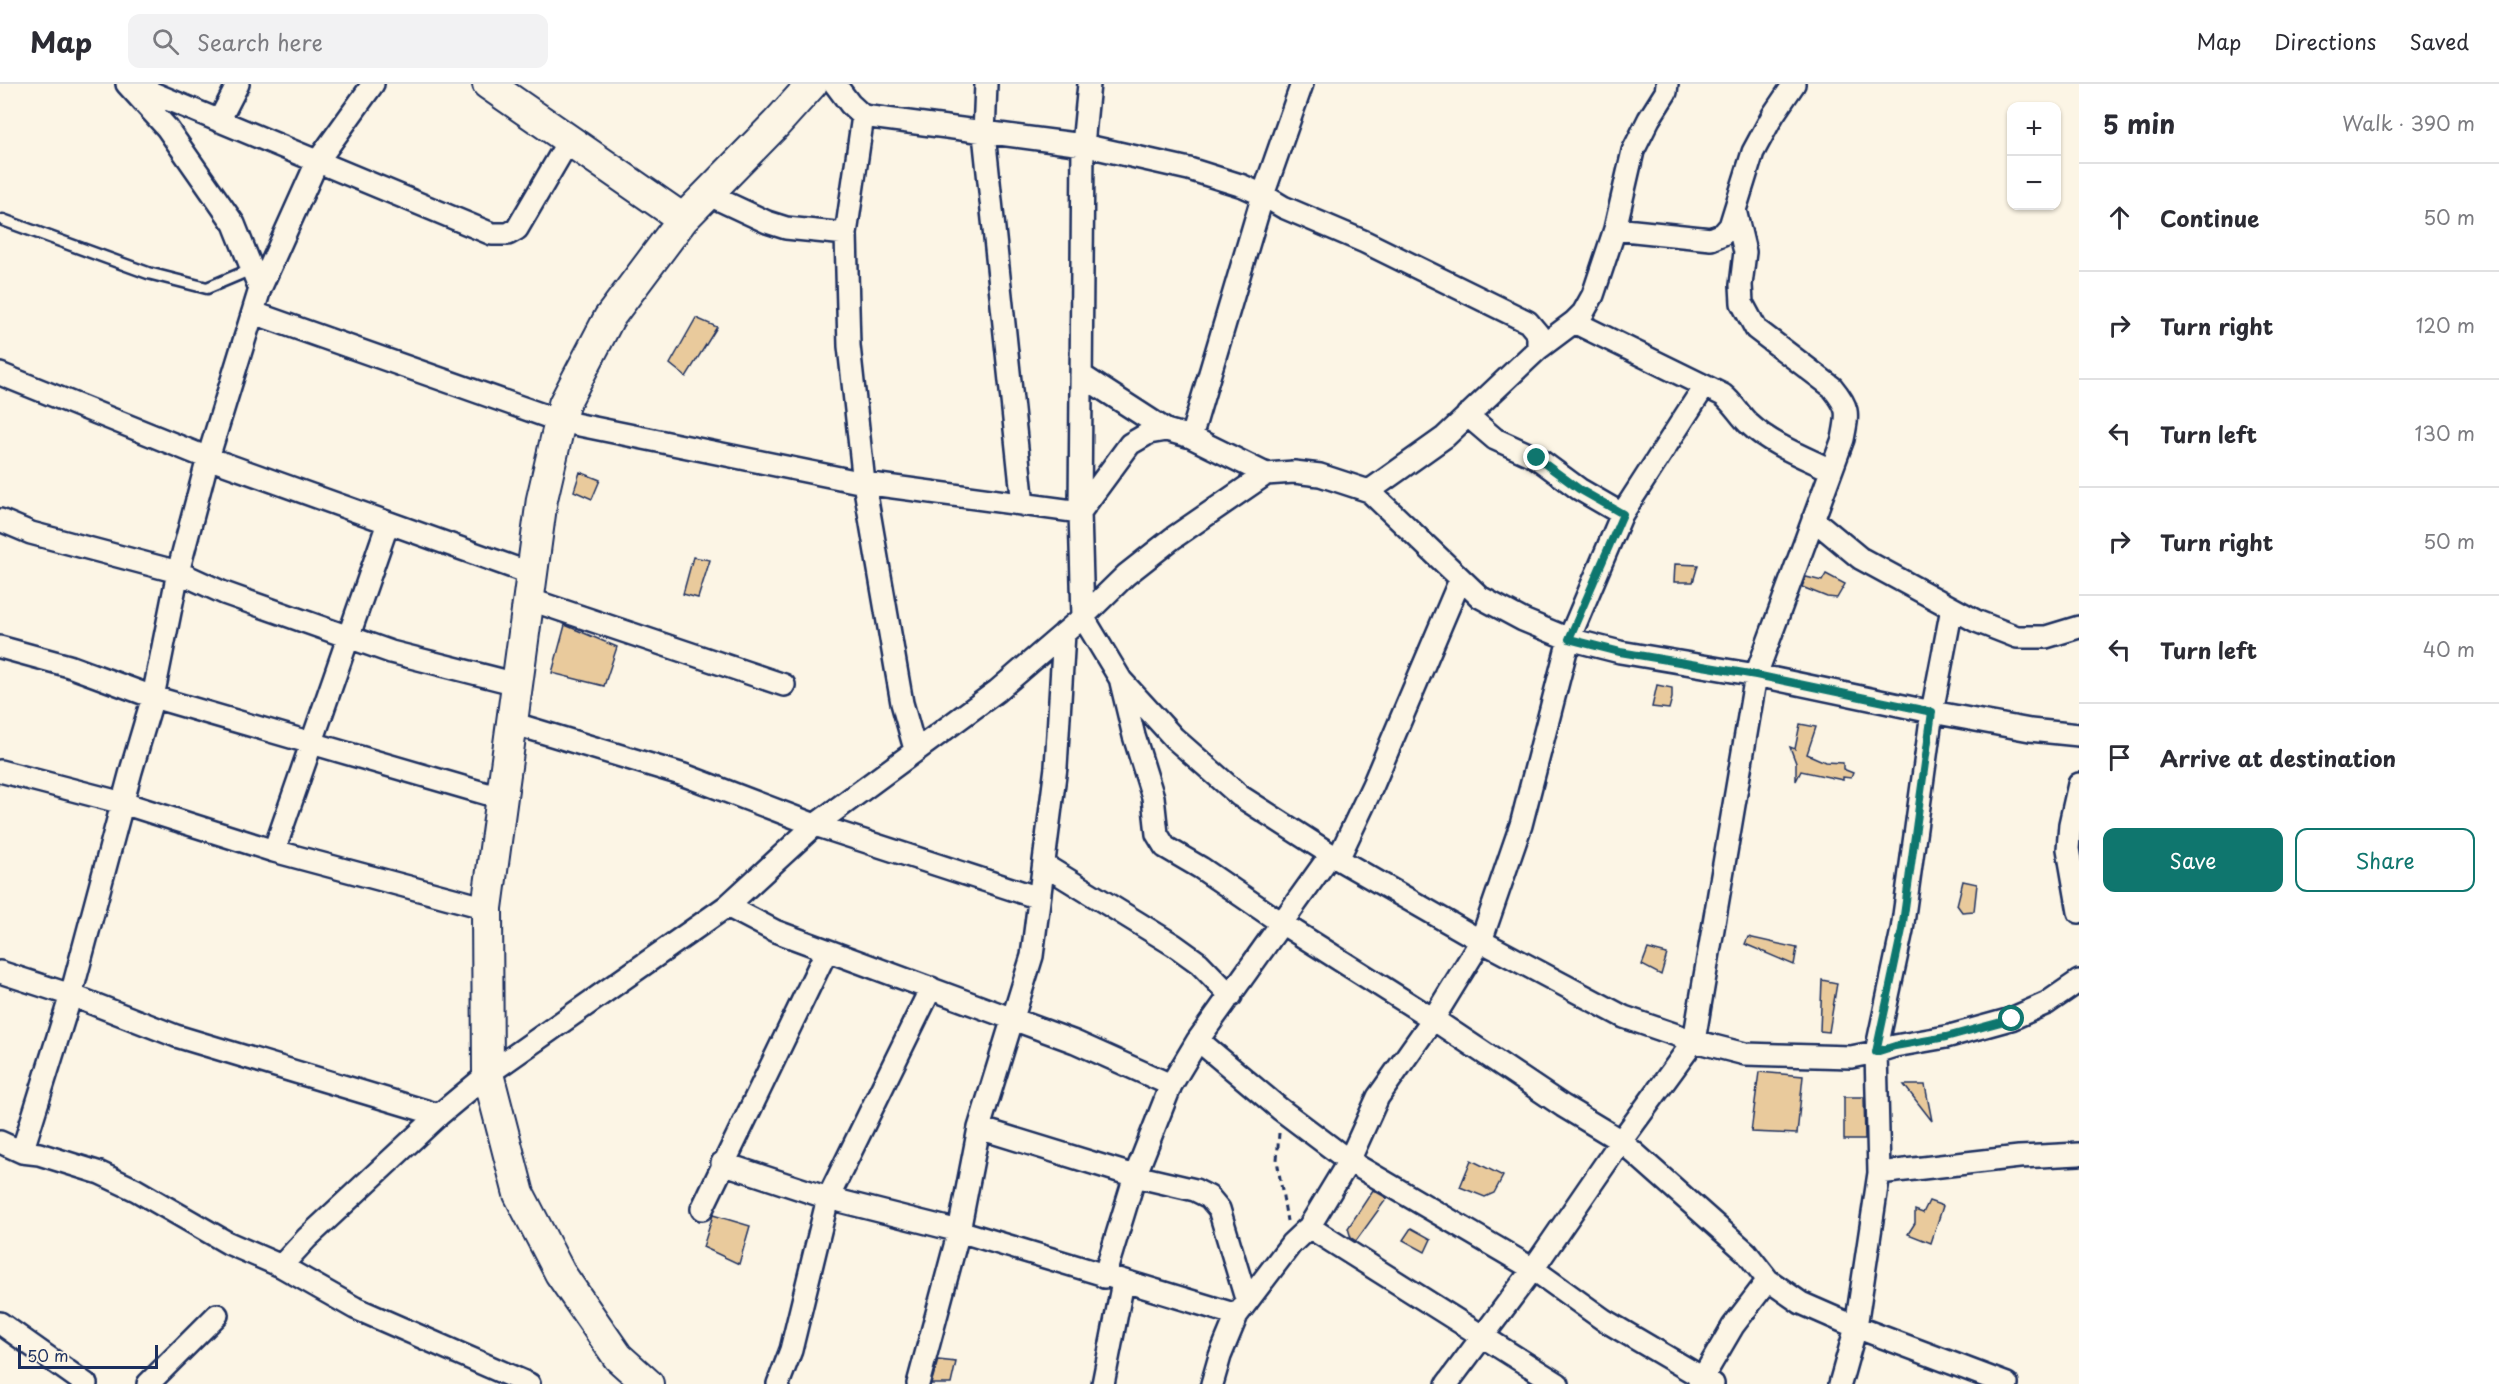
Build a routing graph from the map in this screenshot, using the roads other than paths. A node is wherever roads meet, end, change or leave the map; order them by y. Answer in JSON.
{"nodes":[{"id":1,"x":131,"y":84,"type":"edge"},
{"id":2,"x":238,"y":84,"type":"edge"},
{"id":3,"x":373,"y":84,"type":"edge"},
{"id":4,"x":488,"y":84,"type":"edge"},
{"id":5,"x":812,"y":84,"type":"edge"},
{"id":6,"x":835,"y":84,"type":"edge"},
{"id":7,"x":986,"y":84,"type":"edge"},
{"id":8,"x":1089,"y":84,"type":"edge"},
{"id":9,"x":1302,"y":84,"type":"edge"},
{"id":10,"x":1667,"y":84,"type":"edge"},
{"id":11,"x":1794,"y":84,"type":"edge"},
{"id":12,"x":863,"y":116,"type":"junction"},
{"id":13,"x":219,"y":121,"type":"junction"},
{"id":14,"x":984,"y":134,"type":"junction"},
{"id":15,"x":569,"y":140,"type":"junction"},
{"id":16,"x":1083,"y":145,"type":"junction"},
{"id":17,"x":317,"y":162,"type":"junction"},
{"id":18,"x":707,"y":194,"type":"junction"},
{"id":19,"x":1263,"y":195,"type":"junction"},
{"id":20,"x":1735,"y":210,"type":"junction"},
{"id":21,"x":683,"y":219,"type":"junction"},
{"id":22,"x":3,"y":220,"type":"dead end"},
{"id":23,"x":1615,"y":229,"type":"junction"},
{"id":24,"x":846,"y":234,"type":"junction"},
{"id":25,"x":252,"y":269,"type":"junction"},
{"id":26,"x":260,"y":289,"type":"junction"},
{"id":27,"x":254,"y":314,"type":"junction"},
{"id":28,"x":1574,"y":322,"type":"junction"},
{"id":29,"x":1538,"y":349,"type":"junction"},
{"id":30,"x":0,"y":374,"type":"edge"},
{"id":31,"x":1081,"y":375,"type":"junction"},
{"id":32,"x":1704,"y":387,"type":"junction"},
{"id":33,"x":1467,"y":415,"type":"junction"},
{"id":34,"x":560,"y":421,"type":"junction"},
{"id":35,"x":1166,"y":430,"type":"junction"},
{"id":36,"x":1191,"y":437,"type":"junction"},
{"id":37,"x":208,"y":458,"type":"junction"},
{"id":38,"x":1831,"y":470,"type":"junction"},
{"id":39,"x":1266,"y":474,"type":"junction"},
{"id":40,"x":864,"y":483,"type":"junction"},
{"id":41,"x":1369,"y":490,"type":"junction"},
{"id":42,"x":1023,"y":505,"type":"junction"},
{"id":43,"x":1080,"y":513,"type":"junction"},
{"id":44,"x":1623,"y":514,"type":"junction"},
{"id":45,"x":1813,"y":519,"type":"junction"},
{"id":46,"x":0,"y":520,"type":"edge"},
{"id":47,"x":388,"y":523,"type":"junction"},
{"id":48,"x":177,"y":572,"type":"junction"},
{"id":49,"x":1460,"y":580,"type":"junction"},
{"id":50,"x":530,"y":587,"type":"junction"},
{"id":51,"x":1952,"y":608,"type":"junction"},
{"id":52,"x":1083,"y":617,"type":"junction"},
{"id":53,"x":2079,"y":627,"type":"edge"},
{"id":54,"x":1064,"y":633,"type":"junction"},
{"id":55,"x":349,"y":636,"type":"junction"},
{"id":56,"x":1569,"y":639,"type":"junction"},
{"id":57,"x":0,"y":647,"type":"edge"},
{"id":58,"x":1756,"y":675,"type":"junction"},
{"id":59,"x":1120,"y":680,"type":"junction"},
{"id":60,"x":517,"y":684,"type":"junction"},
{"id":61,"x":784,"y":685,"type":"dead end"},
{"id":62,"x":153,"y":697,"type":"junction"},
{"id":63,"x":1932,"y":712,"type":"junction"},
{"id":64,"x":512,"y":723,"type":"junction"},
{"id":65,"x":2079,"y":735,"type":"edge"},
{"id":66,"x":311,"y":744,"type":"junction"},
{"id":67,"x":915,"y":749,"type":"junction"},
{"id":68,"x":0,"y":771,"type":"edge"},
{"id":69,"x":2079,"y":784,"type":"edge"},
{"id":70,"x":501,"y":798,"type":"junction"},
{"id":71,"x":123,"y":803,"type":"junction"},
{"id":72,"x":815,"y":825,"type":"junction"},
{"id":73,"x":274,"y":851,"type":"junction"},
{"id":74,"x":1335,"y":856,"type":"junction"},
{"id":75,"x":1044,"y":865,"type":"junction"},
{"id":76,"x":1039,"y":898,"type":"junction"},
{"id":77,"x":728,"y":906,"type":"junction"},
{"id":78,"x":487,"y":908,"type":"junction"},
{"id":79,"x":2079,"y":912,"type":"edge"},
{"id":80,"x":1282,"y":924,"type":"junction"},
{"id":81,"x":1480,"y":941,"type":"junction"},
{"id":82,"x":826,"y":952,"type":"junction"},
{"id":83,"x":0,"y":972,"type":"edge"},
{"id":84,"x":2079,"y":981,"type":"edge"},
{"id":85,"x":932,"y":987,"type":"junction"},
{"id":86,"x":71,"y":995,"type":"junction"},
{"id":87,"x":1231,"y":996,"type":"junction"},
{"id":88,"x":1013,"y":1019,"type":"junction"},
{"id":89,"x":1433,"y":1019,"type":"junction"},
{"id":90,"x":1198,"y":1040,"type":"junction"},
{"id":91,"x":1694,"y":1041,"type":"junction"},
{"id":92,"x":1876,"y":1052,"type":"junction"},
{"id":93,"x":488,"y":1074,"type":"junction"},
{"id":94,"x":1171,"y":1085,"type":"junction"},
{"id":95,"x":439,"y":1115,"type":"junction"},
{"id":96,"x":979,"y":1128,"type":"junction"},
{"id":97,"x":1622,"y":1141,"type":"junction"},
{"id":98,"x":0,"y":1142,"type":"edge"},
{"id":99,"x":22,"y":1152,"type":"junction"},
{"id":100,"x":2079,"y":1154,"type":"edge"},
{"id":101,"x":1349,"y":1161,"type":"junction"},
{"id":102,"x":722,"y":1163,"type":"junction"},
{"id":103,"x":1879,"y":1173,"type":"junction"},
{"id":104,"x":1135,"y":1176,"type":"junction"},
{"id":105,"x":828,"y":1198,"type":"junction"},
{"id":106,"x":702,"y":1209,"type":"dead end"},
{"id":107,"x":1309,"y":1227,"type":"junction"},
{"id":108,"x":959,"y":1231,"type":"junction"},
{"id":109,"x":281,"y":1266,"type":"junction"},
{"id":110,"x":1533,"y":1269,"type":"junction"},
{"id":111,"x":1114,"y":1279,"type":"junction"},
{"id":112,"x":1768,"y":1280,"type":"junction"},
{"id":113,"x":1242,"y":1309,"type":"junction"},
{"id":114,"x":217,"y":1315,"type":"dead end"},
{"id":115,"x":0,"y":1323,"type":"edge"},
{"id":116,"x":1856,"y":1327,"type":"junction"},
{"id":117,"x":1483,"y":1337,"type":"junction"},
{"id":118,"x":1705,"y":1382,"type":"edge"},
{"id":119,"x":86,"y":1384,"type":"edge"},
{"id":120,"x":148,"y":1384,"type":"edge"},
{"id":121,"x":529,"y":1384,"type":"edge"},
{"id":122,"x":648,"y":1384,"type":"edge"},
{"id":123,"x":778,"y":1384,"type":"edge"},
{"id":124,"x":918,"y":1384,"type":"edge"},
{"id":125,"x":1103,"y":1384,"type":"edge"},
{"id":126,"x":1212,"y":1384,"type":"edge"},
{"id":127,"x":1447,"y":1384,"type":"edge"},
{"id":128,"x":1558,"y":1384,"type":"edge"},
{"id":129,"x":1840,"y":1384,"type":"edge"},
{"id":130,"x":2007,"y":1384,"type":"edge"}],
"edges":[{"from":1,"to":13,"type":"street"},
{"from":1,"to":25,"type":"street"},
{"from":2,"to":13,"type":"street"},
{"from":3,"to":17,"type":"street"},
{"from":4,"to":15,"type":"main road"},
{"from":5,"to":18,"type":"main road"},
{"from":6,"to":12,"type":"street"},
{"from":7,"to":14,"type":"street"},
{"from":8,"to":16,"type":"street"},
{"from":9,"to":19,"type":"street"},
{"from":10,"to":23,"type":"street"},
{"from":11,"to":20,"type":"street"},
{"from":12,"to":14,"type":"street"},
{"from":12,"to":24,"type":"street"},
{"from":13,"to":17,"type":"street"},
{"from":14,"to":16,"type":"street"},
{"from":14,"to":42,"type":"street"},
{"from":15,"to":17,"type":"street"},
{"from":15,"to":21,"type":"main road"},
{"from":16,"to":19,"type":"street"},
{"from":16,"to":31,"type":"street"},
{"from":17,"to":26,"type":"street"},
{"from":18,"to":21,"type":"main road"},
{"from":18,"to":24,"type":"street"},
{"from":19,"to":29,"type":"street"},
{"from":19,"to":36,"type":"street"},
{"from":20,"to":23,"type":"street"},
{"from":20,"to":38,"type":"street"},
{"from":21,"to":34,"type":"main road"},
{"from":22,"to":25,"type":"lane"},
{"from":23,"to":28,"type":"street"},
{"from":24,"to":40,"type":"street"},
{"from":25,"to":26,"type":"street"},
{"from":26,"to":27,"type":"street"},
{"from":27,"to":34,"type":"street"},
{"from":27,"to":37,"type":"street"},
{"from":28,"to":29,"type":"street"},
{"from":28,"to":32,"type":"street"},
{"from":29,"to":33,"type":"street"},
{"from":30,"to":37,"type":"street"},
{"from":31,"to":35,"type":"street"},
{"from":31,"to":43,"type":"street"},
{"from":32,"to":38,"type":"street"},
{"from":32,"to":44,"type":"street"},
{"from":33,"to":41,"type":"street"},
{"from":33,"to":44,"type":"street"},
{"from":34,"to":40,"type":"street"},
{"from":34,"to":50,"type":"main road"},
{"from":35,"to":36,"type":"street"},
{"from":35,"to":43,"type":"street"},
{"from":36,"to":39,"type":"street"},
{"from":37,"to":47,"type":"street"},
{"from":37,"to":48,"type":"street"},
{"from":38,"to":45,"type":"street"},
{"from":39,"to":41,"type":"street"},
{"from":39,"to":52,"type":"street"},
{"from":40,"to":42,"type":"street"},
{"from":40,"to":67,"type":"street"},
{"from":41,"to":49,"type":"street"},
{"from":42,"to":43,"type":"street"},
{"from":43,"to":52,"type":"street"},
{"from":44,"to":56,"type":"street"},
{"from":45,"to":51,"type":"street"},
{"from":45,"to":58,"type":"street"},
{"from":46,"to":48,"type":"street"},
{"from":47,"to":50,"type":"street"},
{"from":47,"to":55,"type":"street"},
{"from":48,"to":55,"type":"street"},
{"from":48,"to":62,"type":"street"},
{"from":49,"to":56,"type":"street"},
{"from":49,"to":74,"type":"street"},
{"from":50,"to":60,"type":"main road"},
{"from":50,"to":61,"type":"street"},
{"from":51,"to":53,"type":"street"},
{"from":51,"to":63,"type":"street"},
{"from":52,"to":54,"type":"street"},
{"from":52,"to":59,"type":"street"},
{"from":54,"to":67,"type":"street"},
{"from":54,"to":75,"type":"street"},
{"from":55,"to":60,"type":"street"},
{"from":55,"to":66,"type":"street"},
{"from":56,"to":58,"type":"street"},
{"from":56,"to":81,"type":"street"},
{"from":57,"to":62,"type":"street"},
{"from":58,"to":63,"type":"street"},
{"from":58,"to":91,"type":"street"},
{"from":59,"to":74,"type":"street"},
{"from":59,"to":80,"type":"street"},
{"from":60,"to":64,"type":"main road"},
{"from":62,"to":66,"type":"street"},
{"from":62,"to":71,"type":"street"},
{"from":63,"to":65,"type":"street"},
{"from":63,"to":92,"type":"street"},
{"from":64,"to":70,"type":"main road"},
{"from":64,"to":72,"type":"street"},
{"from":66,"to":70,"type":"street"},
{"from":66,"to":73,"type":"street"},
{"from":67,"to":72,"type":"street"},
{"from":68,"to":71,"type":"street"},
{"from":69,"to":79,"type":"street"},
{"from":70,"to":78,"type":"main road"},
{"from":71,"to":73,"type":"street"},
{"from":71,"to":86,"type":"street"},
{"from":72,"to":76,"type":"street"},
{"from":72,"to":77,"type":"street"},
{"from":73,"to":78,"type":"street"},
{"from":74,"to":80,"type":"street"},
{"from":74,"to":81,"type":"street"},
{"from":75,"to":76,"type":"street"},
{"from":75,"to":87,"type":"street"},
{"from":76,"to":88,"type":"street"},
{"from":77,"to":82,"type":"street"},
{"from":77,"to":93,"type":"street"},
{"from":78,"to":93,"type":"main road"},
{"from":80,"to":87,"type":"street"},
{"from":80,"to":89,"type":"street"},
{"from":81,"to":89,"type":"street"},
{"from":81,"to":91,"type":"street"},
{"from":82,"to":85,"type":"street"},
{"from":82,"to":102,"type":"street"},
{"from":83,"to":86,"type":"street"},
{"from":84,"to":92,"type":"street"},
{"from":85,"to":88,"type":"street"},
{"from":85,"to":105,"type":"street"},
{"from":86,"to":95,"type":"street"},
{"from":86,"to":99,"type":"street"},
{"from":87,"to":90,"type":"street"},
{"from":88,"to":94,"type":"street"},
{"from":88,"to":96,"type":"street"},
{"from":89,"to":97,"type":"street"},
{"from":89,"to":101,"type":"street"},
{"from":90,"to":94,"type":"street"},
{"from":90,"to":101,"type":"street"},
{"from":91,"to":92,"type":"street"},
{"from":91,"to":97,"type":"street"},
{"from":92,"to":103,"type":"street"},
{"from":93,"to":95,"type":"street"},
{"from":93,"to":122,"type":"main road"},
{"from":94,"to":104,"type":"street"},
{"from":95,"to":109,"type":"street"},
{"from":96,"to":104,"type":"street"},
{"from":96,"to":108,"type":"street"},
{"from":97,"to":110,"type":"street"},
{"from":97,"to":112,"type":"street"},
{"from":98,"to":99,"type":"street"},
{"from":99,"to":109,"type":"street"},
{"from":100,"to":103,"type":"street"},
{"from":101,"to":107,"type":"street"},
{"from":101,"to":110,"type":"street"},
{"from":102,"to":105,"type":"street"},
{"from":102,"to":106,"type":"street"},
{"from":103,"to":116,"type":"street"},
{"from":104,"to":111,"type":"street"},
{"from":104,"to":113,"type":"street"},
{"from":105,"to":108,"type":"street"},
{"from":105,"to":123,"type":"street"},
{"from":107,"to":113,"type":"street"},
{"from":107,"to":117,"type":"street"},
{"from":108,"to":111,"type":"street"},
{"from":108,"to":124,"type":"street"},
{"from":109,"to":121,"type":"street"},
{"from":110,"to":117,"type":"street"},
{"from":110,"to":118,"type":"street"},
{"from":111,"to":113,"type":"street"},
{"from":111,"to":125,"type":"street"},
{"from":112,"to":116,"type":"street"},
{"from":112,"to":118,"type":"street"},
{"from":113,"to":126,"type":"street"},
{"from":114,"to":120,"type":"street"},
{"from":115,"to":119,"type":"street"},
{"from":116,"to":129,"type":"street"},
{"from":116,"to":130,"type":"street"},
{"from":117,"to":127,"type":"street"},
{"from":117,"to":128,"type":"street"}]}
